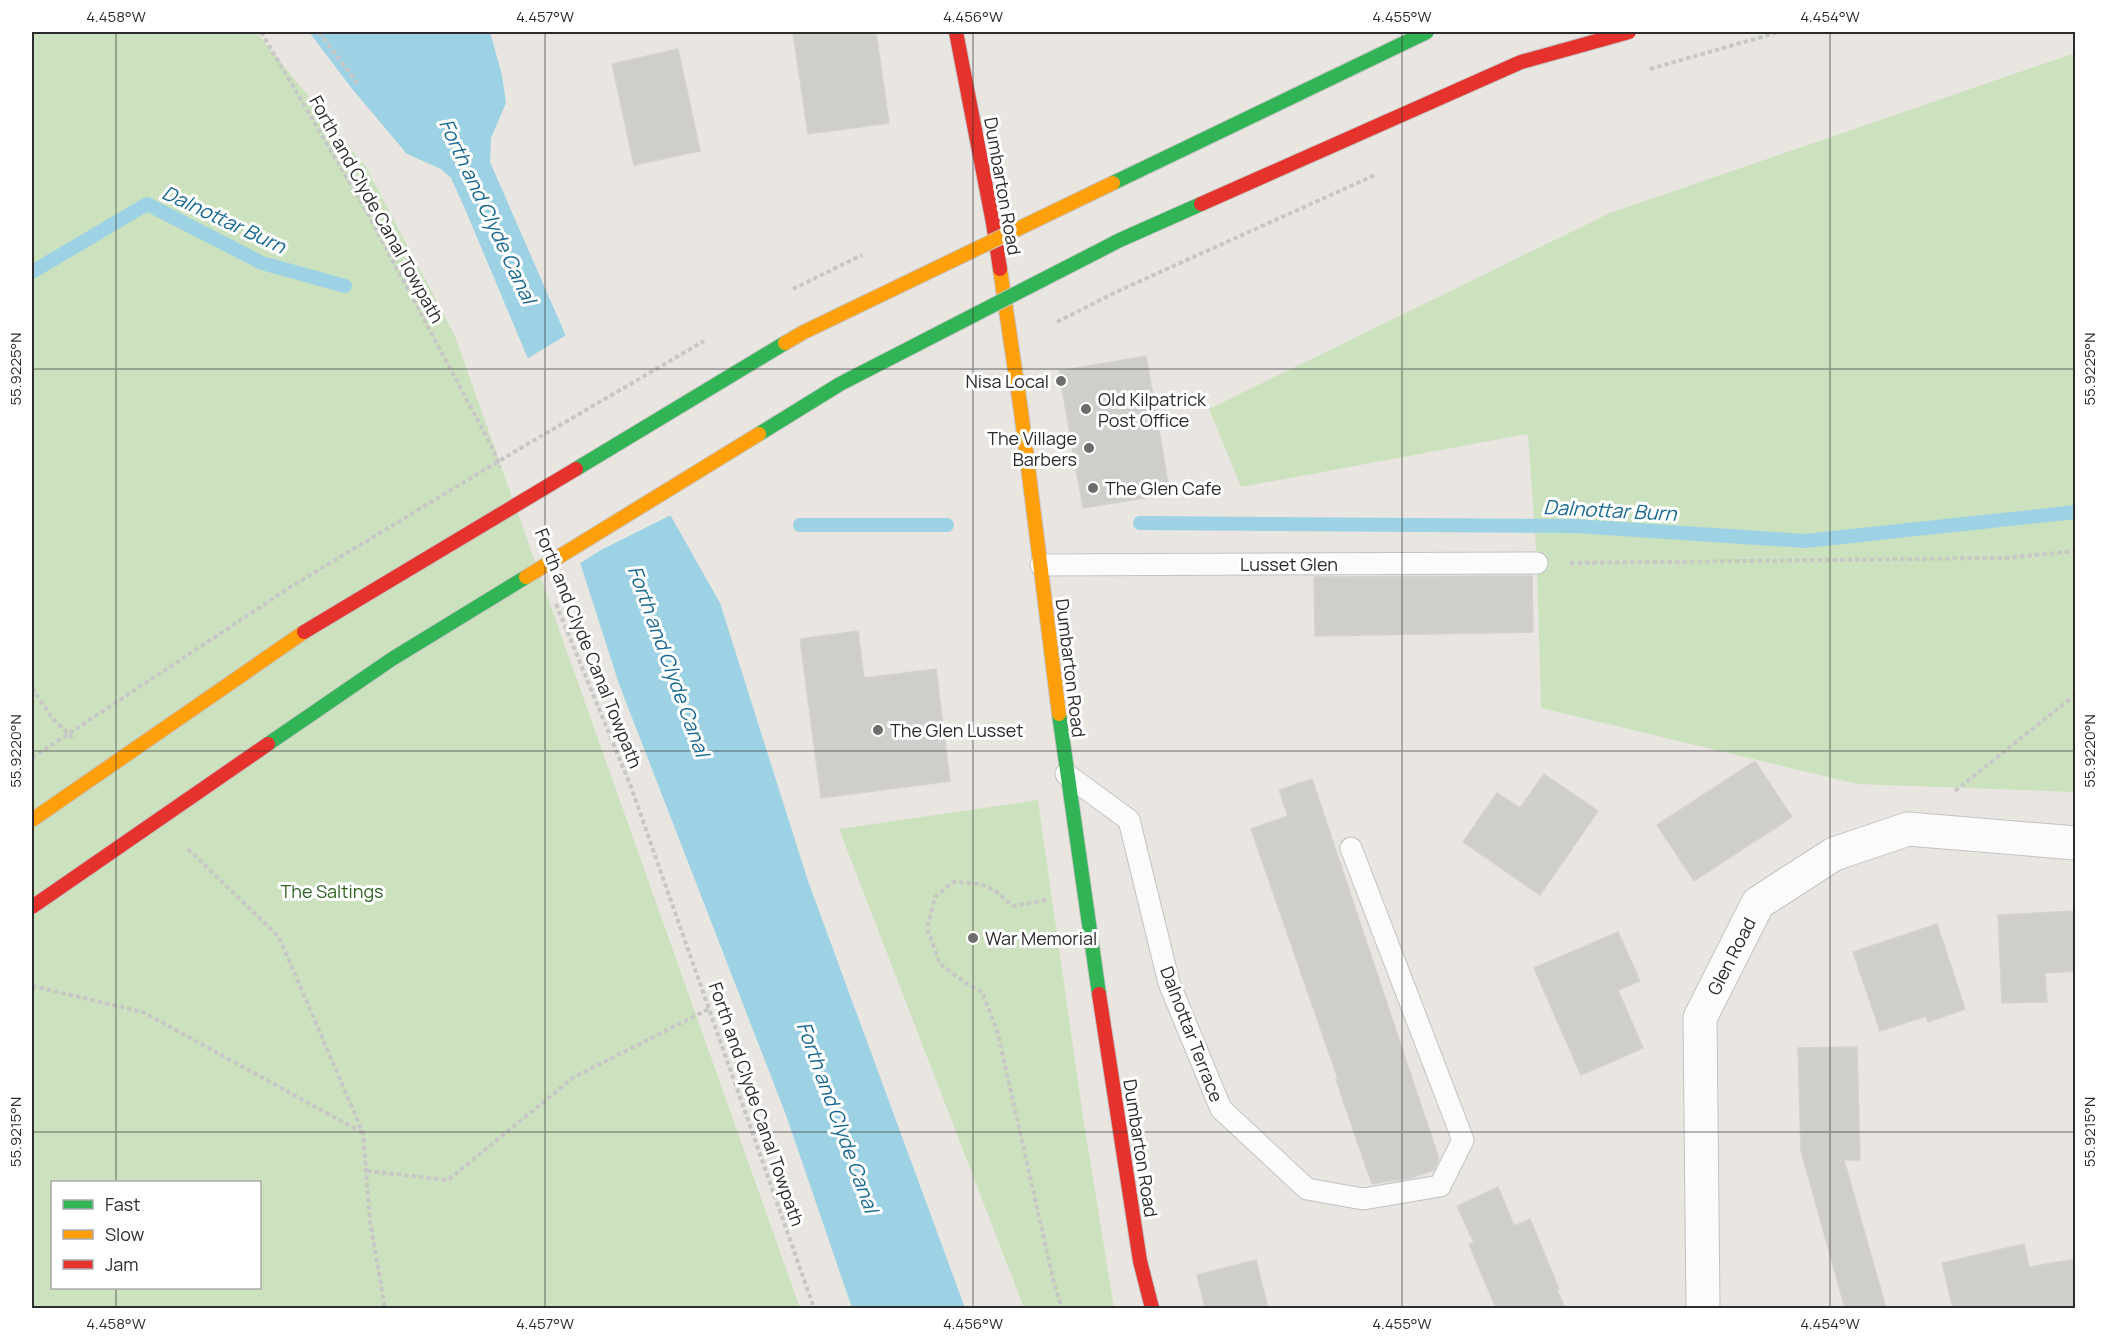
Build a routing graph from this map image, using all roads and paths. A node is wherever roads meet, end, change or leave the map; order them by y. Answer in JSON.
{"nodes":[{"id":1,"x":261,"y":32,"type":"edge"},
{"id":2,"x":319,"y":32,"type":"edge"},
{"id":3,"x":956,"y":32,"type":"edge"},
{"id":4,"x":1427,"y":32,"type":"edge"},
{"id":5,"x":1629,"y":32,"type":"edge"},
{"id":6,"x":1779,"y":32,"type":"edge"},
{"id":7,"x":1641,"y":71,"type":"dead end"},
{"id":8,"x":358,"y":84,"type":"dead end"},
{"id":9,"x":1376,"y":175,"type":"dead end"},
{"id":10,"x":1053,"y":324,"type":"dead end"},
{"id":11,"x":501,"y":469,"type":"dead end"},
{"id":12,"x":2076,"y":551,"type":"edge"},
{"id":13,"x":1537,"y":563,"type":"joint"},
{"id":14,"x":1041,"y":565,"type":"junction"},
{"id":15,"x":555,"y":600,"type":"dead end"},
{"id":16,"x":561,"y":603,"type":"dead end"},
{"id":17,"x":551,"y":609,"type":"dead end"},
{"id":18,"x":32,"y":687,"type":"edge"},
{"id":19,"x":2076,"y":694,"type":"edge"},
{"id":20,"x":78,"y":743,"type":"dead end"},
{"id":21,"x":1066,"y":774,"type":"junction"},
{"id":22,"x":32,"y":820,"type":"edge"},
{"id":23,"x":1908,"y":829,"type":"junction"},
{"id":24,"x":190,"y":842,"type":"dead end"},
{"id":25,"x":2076,"y":843,"type":"edge"},
{"id":26,"x":181,"y":848,"type":"dead end"},
{"id":27,"x":187,"y":848,"type":"dead end"},
{"id":28,"x":1351,"y":848,"type":"dead end"},
{"id":29,"x":1084,"y":893,"type":"junction"},
{"id":30,"x":32,"y":908,"type":"edge"},
{"id":31,"x":32,"y":986,"type":"edge"},
{"id":32,"x":709,"y":1009,"type":"junction"},
{"id":33,"x":363,"y":1133,"type":"junction"},
{"id":34,"x":367,"y":1171,"type":"junction"},
{"id":35,"x":385,"y":1308,"type":"edge"},
{"id":36,"x":814,"y":1308,"type":"edge"},
{"id":37,"x":1062,"y":1308,"type":"edge"},
{"id":38,"x":1152,"y":1308,"type":"edge"},
{"id":39,"x":1702,"y":1308,"type":"edge"}],
"edges":[{"from":1,"to":11,"type":"path","name":"Forth and Clyde Canal Towpath"},
{"from":2,"to":8,"type":"path"},
{"from":3,"to":14,"type":"main road","name":"Dumbarton Road"},
{"from":4,"to":22,"type":"main road","bridge":true},
{"from":5,"to":30,"type":"main road","bridge":true},
{"from":6,"to":7,"type":"path","bridge":true},
{"from":9,"to":10,"type":"path","bridge":true},
{"from":12,"to":13,"type":"path"},
{"from":13,"to":14,"type":"lane","name":"Lusset Glen"},
{"from":14,"to":21,"type":"main road","name":"Dumbarton Road"},
{"from":15,"to":32,"type":"path","name":"Forth and Clyde Canal Towpath"},
{"from":16,"to":17,"type":"path"},
{"from":18,"to":20,"type":"path"},
{"from":19,"to":23,"type":"path"},
{"from":21,"to":28,"type":"lane","name":"Dalnottar Terrace"},
{"from":21,"to":29,"type":"main road","name":"Dumbarton Road"},
{"from":23,"to":25,"type":"street","name":"Glen Road"},
{"from":23,"to":39,"type":"street","name":"Glen Road"},
{"from":24,"to":26,"type":"path"},
{"from":27,"to":33,"type":"path"},
{"from":29,"to":37,"type":"path"},
{"from":29,"to":38,"type":"main road","name":"Dumbarton Road"},
{"from":31,"to":33,"type":"path"},
{"from":32,"to":34,"type":"path"},
{"from":32,"to":36,"type":"path","name":"Forth and Clyde Canal Towpath"},
{"from":33,"to":34,"type":"path"},
{"from":34,"to":35,"type":"path"}]}
